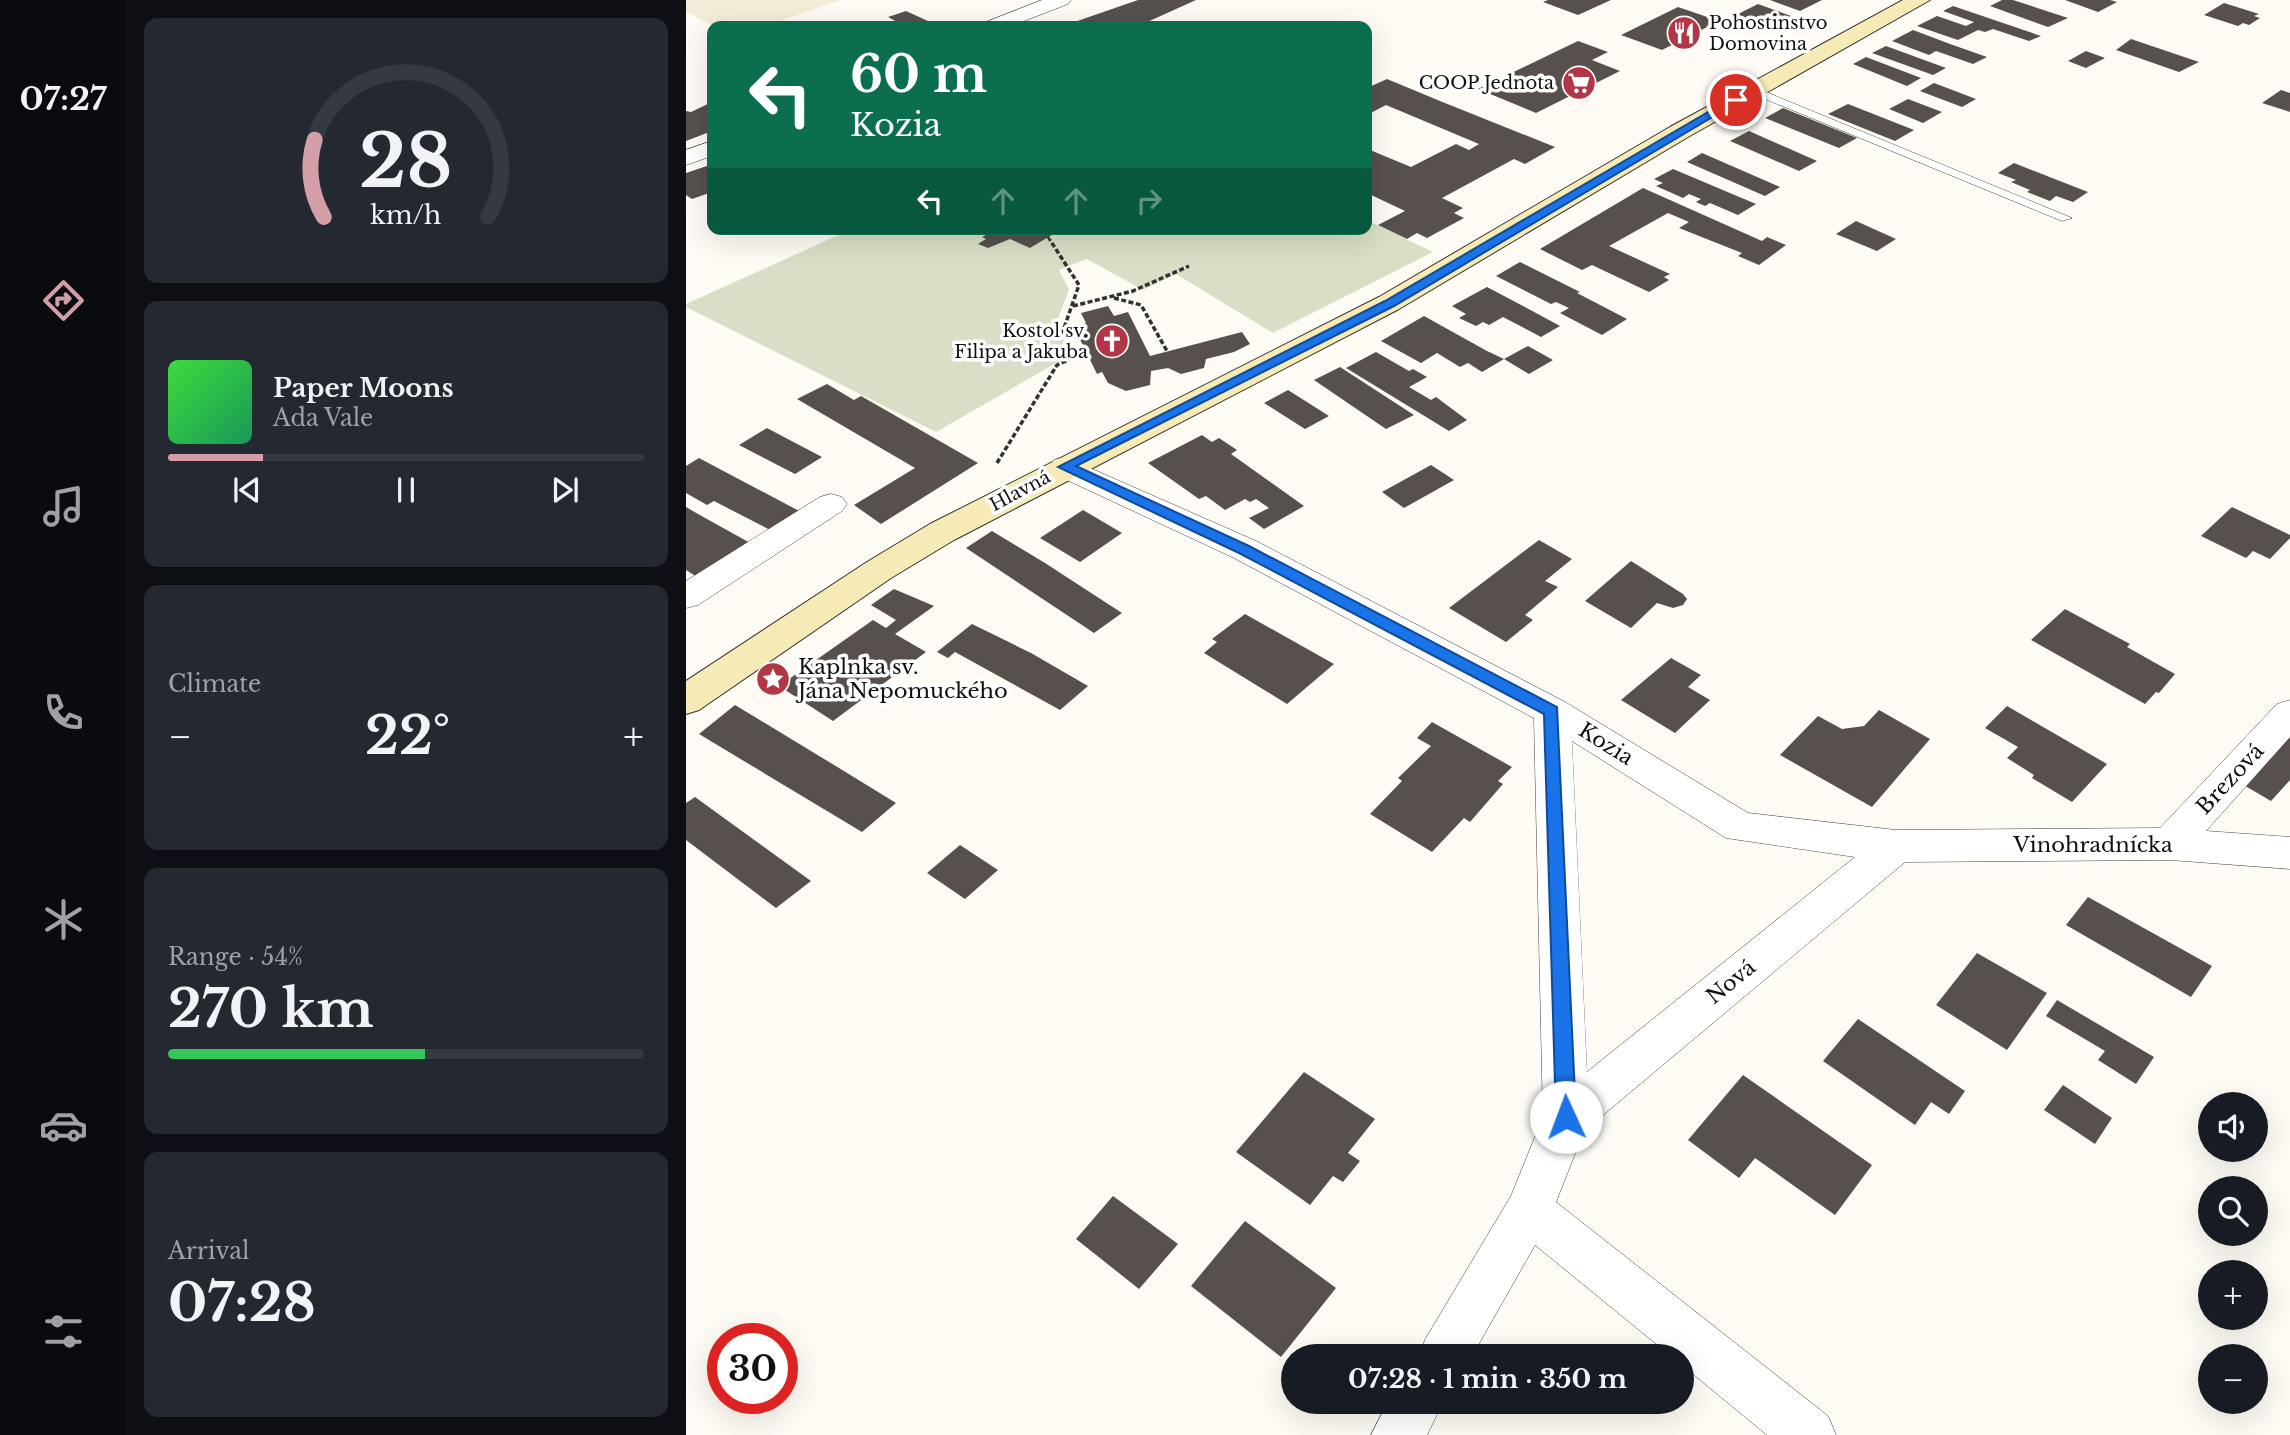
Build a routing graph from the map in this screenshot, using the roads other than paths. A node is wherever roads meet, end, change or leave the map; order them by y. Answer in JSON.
{"nodes":[{"id":1,"x":1919,"y":0,"type":"edge"},
{"id":2,"x":1071,"y":2,"type":"edge"},
{"id":3,"x":1009,"y":21,"type":"edge"},
{"id":4,"x":1034,"y":21,"type":"edge"},
{"id":5,"x":1752,"y":90,"type":"junction"},
{"id":6,"x":707,"y":150,"type":"edge"},
{"id":7,"x":686,"y":158,"type":"edge"},
{"id":8,"x":2066,"y":218,"type":"dead end"},
{"id":9,"x":1065,"y":467,"type":"junction"},
{"id":10,"x":831,"y":504,"type":"dead end"},
{"id":11,"x":686,"y":597,"type":"edge"},
{"id":12,"x":686,"y":700,"type":"edge"},
{"id":13,"x":1552,"y":711,"type":"junction"},
{"id":14,"x":2290,"y":713,"type":"edge"},
{"id":15,"x":2170,"y":844,"type":"junction"},
{"id":16,"x":1896,"y":846,"type":"junction"},
{"id":17,"x":2290,"y":853,"type":"edge"},
{"id":18,"x":1566,"y":1117,"type":"junction"},
{"id":19,"x":1529,"y":1210,"type":"junction"},
{"id":20,"x":1451,"y":1344,"type":"edge"},
{"id":21,"x":1410,"y":1414,"type":"edge"},
{"id":22,"x":1398,"y":1435,"type":"edge"},
{"id":23,"x":1809,"y":1435,"type":"edge"}],
"edges":[{"from":1,"to":5,"type":"main road","name":"Hlavná"},
{"from":2,"to":3,"type":"street"},
{"from":2,"to":4,"type":"street"},
{"from":5,"to":8,"type":"lane"},
{"from":5,"to":9,"type":"main road","name":"Hlavná"},
{"from":6,"to":7,"type":"street"},
{"from":9,"to":12,"type":"main road","name":"Hlavná"},
{"from":9,"to":13,"type":"street","name":"Kozia"},
{"from":10,"to":11,"type":"street"},
{"from":13,"to":16,"type":"street","name":"Kozia"},
{"from":13,"to":18,"type":"street","name":"Nová"},
{"from":14,"to":15,"type":"street","name":"Brezová"},
{"from":15,"to":16,"type":"street","name":"Vinohradnícka"},
{"from":15,"to":17,"type":"street","name":"Vinohradnícka"},
{"from":16,"to":18,"type":"street","name":"Nová"},
{"from":18,"to":19,"type":"street","name":"Nová"},
{"from":19,"to":20,"type":"street","name":"Nová"},
{"from":19,"to":23,"type":"street"},
{"from":21,"to":22,"type":"street"}]}
